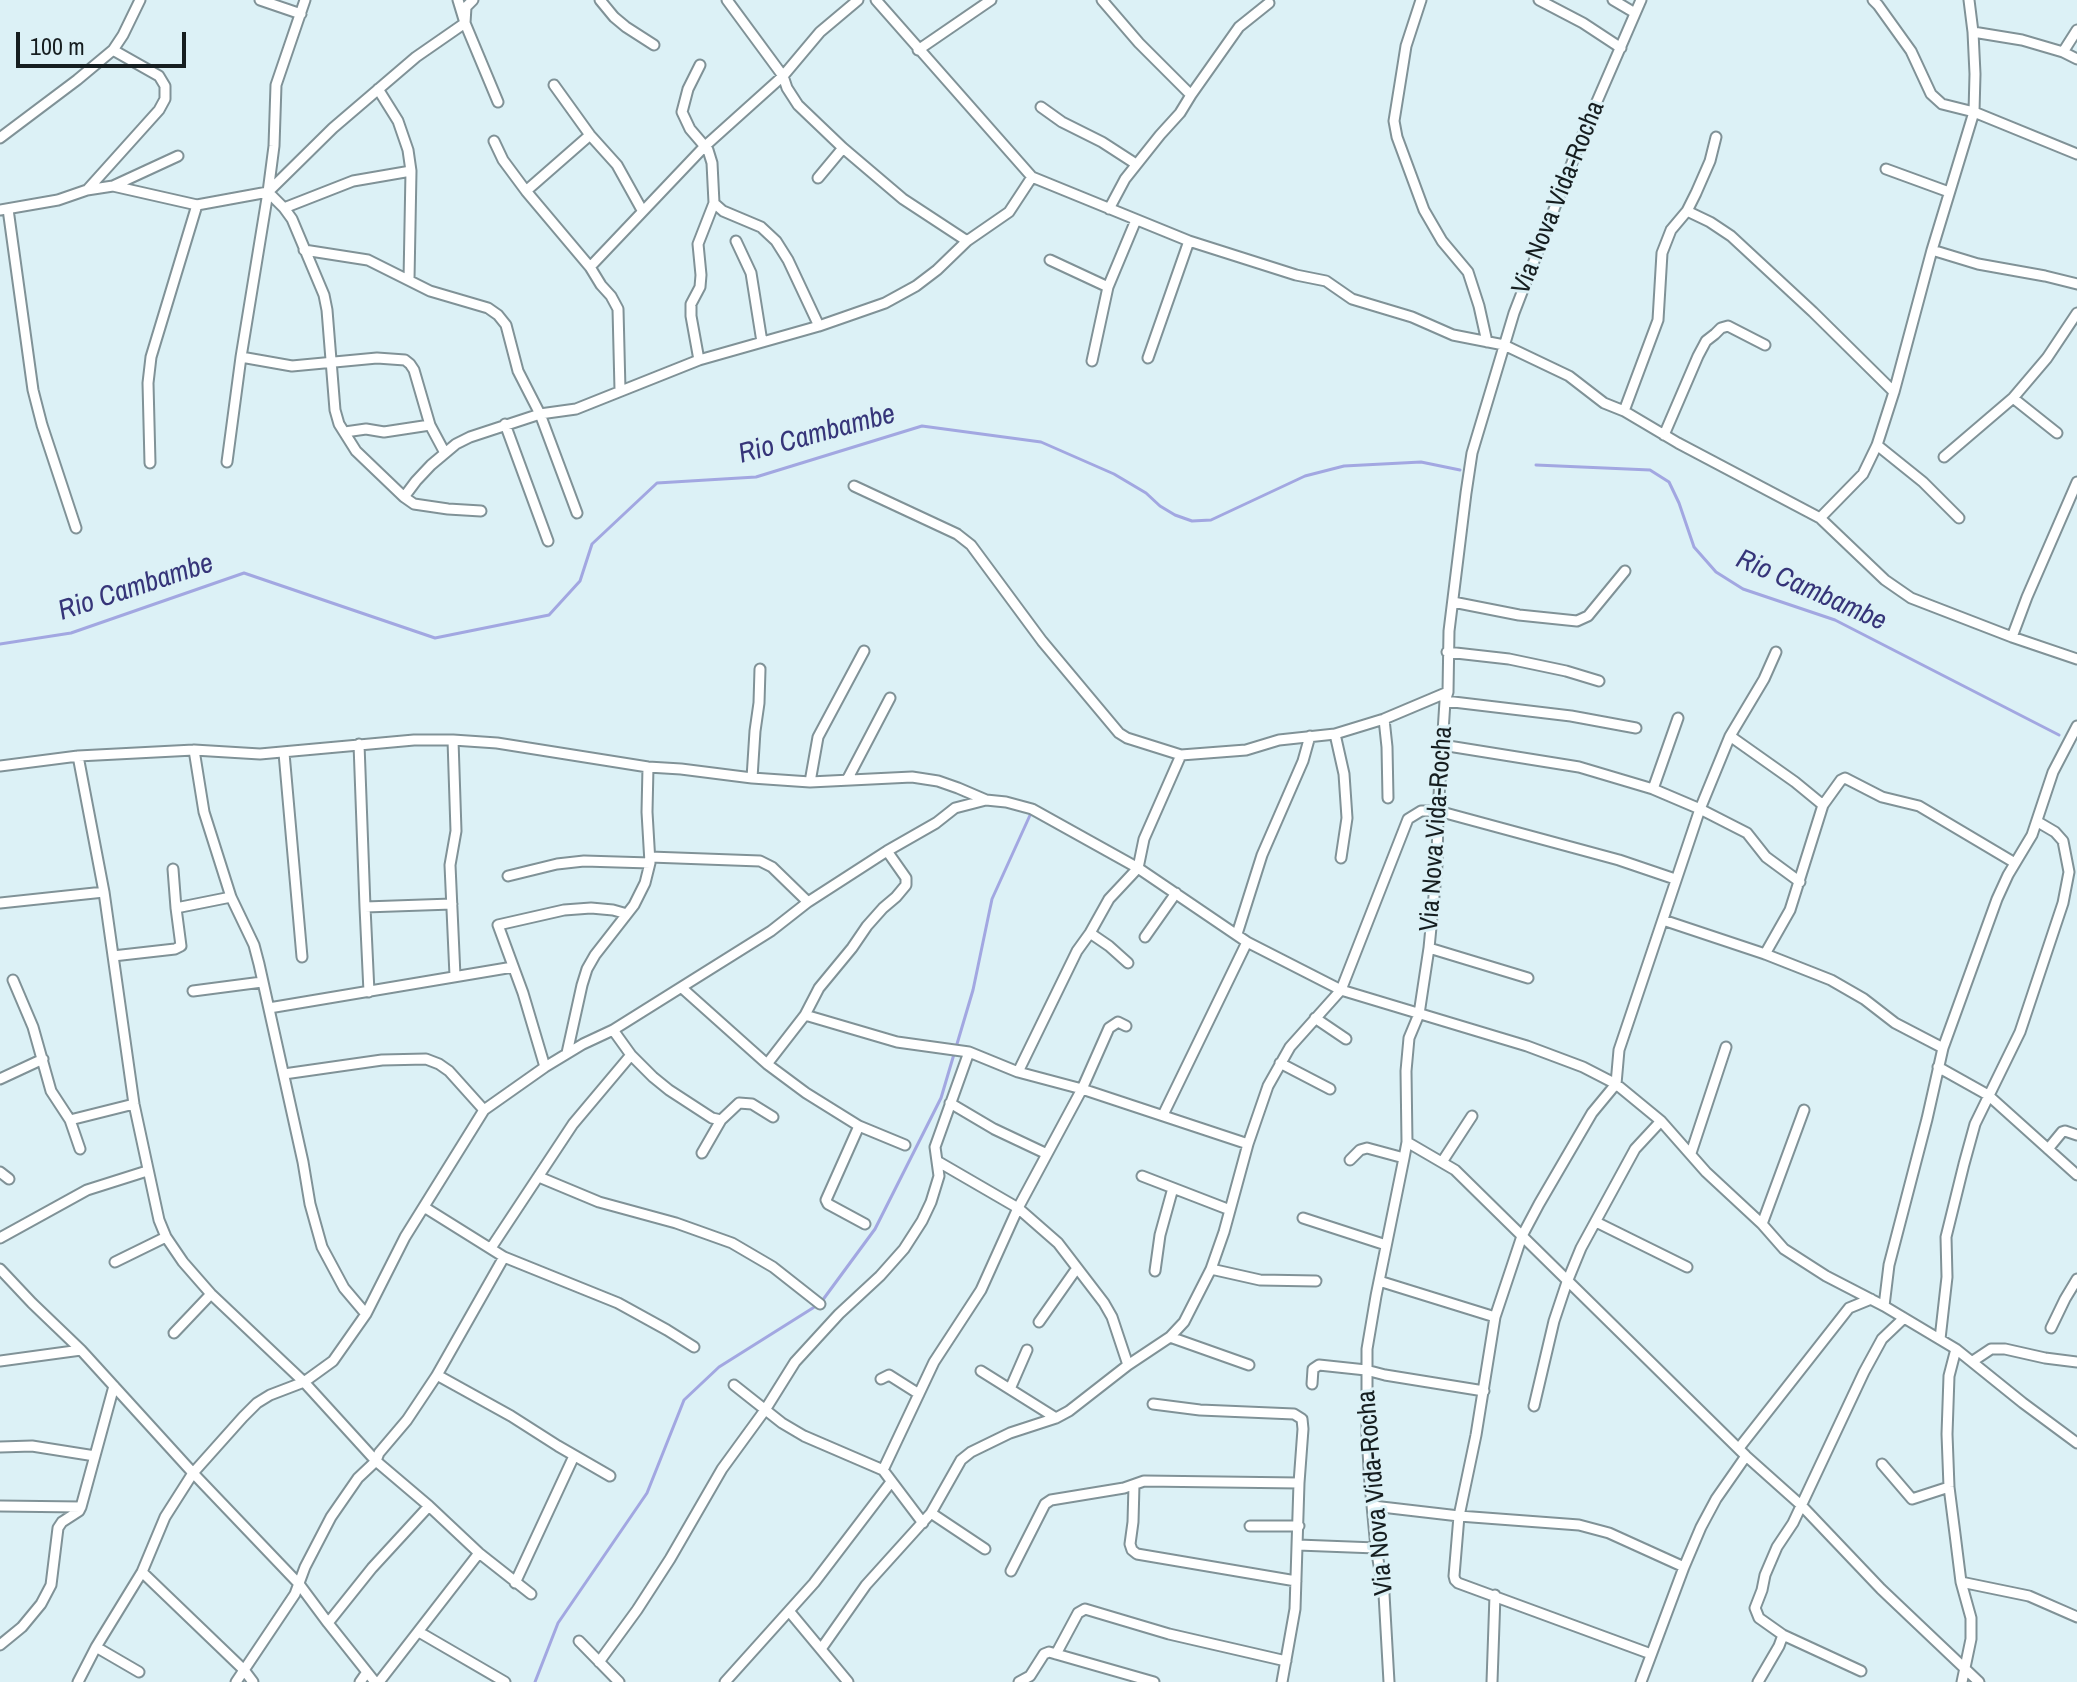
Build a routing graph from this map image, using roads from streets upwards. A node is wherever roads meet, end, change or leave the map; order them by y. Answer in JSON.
{"nodes":[{"id":1,"x":140,"y":0,"type":"edge"},
{"id":2,"x":260,"y":0,"type":"edge"},
{"id":3,"x":305,"y":0,"type":"edge"},
{"id":4,"x":458,"y":0,"type":"edge"},
{"id":5,"x":473,"y":0,"type":"edge"},
{"id":6,"x":600,"y":0,"type":"edge"},
{"id":7,"x":727,"y":0,"type":"edge"},
{"id":8,"x":858,"y":0,"type":"edge"},
{"id":9,"x":876,"y":0,"type":"edge"},
{"id":10,"x":991,"y":0,"type":"edge"},
{"id":11,"x":1102,"y":0,"type":"edge"},
{"id":12,"x":1421,"y":0,"type":"edge"},
{"id":13,"x":1539,"y":0,"type":"edge"},
{"id":14,"x":1613,"y":0,"type":"edge"},
{"id":15,"x":1641,"y":0,"type":"edge"},
{"id":16,"x":1873,"y":0,"type":"edge"},
{"id":17,"x":1969,"y":0,"type":"edge"},
{"id":18,"x":1269,"y":3,"type":"dead end"},
{"id":19,"x":1635,"y":13,"type":"junction"},
{"id":20,"x":301,"y":14,"type":"junction"},
{"id":21,"x":465,"y":23,"type":"junction"},
{"id":22,"x":2077,"y":30,"type":"edge"},
{"id":23,"x":1973,"y":32,"type":"junction"},
{"id":24,"x":654,"y":45,"type":"dead end"},
{"id":25,"x":1621,"y":48,"type":"junction"},
{"id":26,"x":113,"y":50,"type":"junction"},
{"id":27,"x":918,"y":50,"type":"junction"},
{"id":28,"x":2063,"y":52,"type":"junction"},
{"id":29,"x":2077,"y":59,"type":"edge"},
{"id":30,"x":700,"y":65,"type":"dead end"},
{"id":31,"x":783,"y":76,"type":"junction"},
{"id":32,"x":554,"y":85,"type":"dead end"},
{"id":33,"x":378,"y":89,"type":"junction"},
{"id":34,"x":1191,"y":95,"type":"junction"},
{"id":35,"x":498,"y":102,"type":"dead end"},
{"id":36,"x":1041,"y":107,"type":"dead end"},
{"id":37,"x":1974,"y":112,"type":"junction"},
{"id":38,"x":590,"y":135,"type":"junction"},
{"id":39,"x":1716,"y":137,"type":"dead end"},
{"id":40,"x":0,"y":138,"type":"edge"},
{"id":41,"x":494,"y":141,"type":"dead end"},
{"id":42,"x":704,"y":147,"type":"junction"},
{"id":43,"x":843,"y":148,"type":"junction"},
{"id":44,"x":2077,"y":154,"type":"edge"},
{"id":45,"x":178,"y":156,"type":"dead end"},
{"id":46,"x":1136,"y":164,"type":"junction"},
{"id":47,"x":1886,"y":169,"type":"dead end"},
{"id":48,"x":411,"y":171,"type":"junction"},
{"id":49,"x":1032,"y":177,"type":"junction"},
{"id":50,"x":818,"y":178,"type":"dead end"},
{"id":51,"x":113,"y":186,"type":"junction"},
{"id":52,"x":87,"y":190,"type":"junction"},
{"id":53,"x":526,"y":191,"type":"junction"},
{"id":54,"x":268,"y":192,"type":"junction"},
{"id":55,"x":1949,"y":192,"type":"junction"},
{"id":56,"x":714,"y":203,"type":"junction"},
{"id":57,"x":197,"y":205,"type":"junction"},
{"id":58,"x":284,"y":208,"type":"junction"},
{"id":59,"x":1109,"y":209,"type":"junction"},
{"id":60,"x":4,"y":210,"type":"edge"},
{"id":61,"x":642,"y":210,"type":"junction"},
{"id":62,"x":1687,"y":211,"type":"junction"},
{"id":63,"x":1136,"y":220,"type":"junction"},
{"id":64,"x":736,"y":241,"type":"dead end"},
{"id":65,"x":967,"y":241,"type":"junction"},
{"id":66,"x":1189,"y":241,"type":"junction"},
{"id":67,"x":304,"y":250,"type":"junction"},
{"id":68,"x":1932,"y":250,"type":"junction"},
{"id":69,"x":1050,"y":260,"type":"dead end"},
{"id":70,"x":590,"y":267,"type":"junction"},
{"id":71,"x":409,"y":280,"type":"junction"},
{"id":72,"x":2077,"y":284,"type":"edge"},
{"id":73,"x":1108,"y":287,"type":"junction"},
{"id":74,"x":2077,"y":313,"type":"edge"},
{"id":75,"x":819,"y":326,"type":"junction"},
{"id":76,"x":762,"y":342,"type":"junction"},
{"id":77,"x":1487,"y":342,"type":"junction"},
{"id":78,"x":1504,"y":345,"type":"junction"},
{"id":79,"x":1765,"y":345,"type":"dead end"},
{"id":80,"x":241,"y":357,"type":"junction"},
{"id":81,"x":1148,"y":358,"type":"dead end"},
{"id":82,"x":699,"y":360,"type":"junction"},
{"id":83,"x":1092,"y":361,"type":"dead end"},
{"id":84,"x":330,"y":362,"type":"junction"},
{"id":85,"x":620,"y":390,"type":"junction"},
{"id":86,"x":1894,"y":392,"type":"junction"},
{"id":87,"x":2013,"y":398,"type":"junction"},
{"id":88,"x":1624,"y":411,"type":"junction"},
{"id":89,"x":540,"y":414,"type":"junction"},
{"id":90,"x":505,"y":424,"type":"junction"},
{"id":91,"x":430,"y":425,"type":"junction"},
{"id":92,"x":345,"y":432,"type":"junction"},
{"id":93,"x":2057,"y":433,"type":"dead end"},
{"id":94,"x":1664,"y":435,"type":"junction"},
{"id":95,"x":1877,"y":445,"type":"junction"},
{"id":96,"x":445,"y":453,"type":"junction"},
{"id":97,"x":1944,"y":457,"type":"dead end"},
{"id":98,"x":227,"y":462,"type":"dead end"},
{"id":99,"x":150,"y":463,"type":"dead end"},
{"id":100,"x":2077,"y":482,"type":"edge"},
{"id":101,"x":854,"y":486,"type":"dead end"},
{"id":102,"x":404,"y":497,"type":"junction"},
{"id":103,"x":481,"y":511,"type":"dead end"},
{"id":104,"x":577,"y":513,"type":"dead end"},
{"id":105,"x":1820,"y":518,"type":"junction"},
{"id":106,"x":1959,"y":518,"type":"dead end"},
{"id":107,"x":76,"y":528,"type":"dead end"},
{"id":108,"x":548,"y":541,"type":"dead end"},
{"id":109,"x":1625,"y":571,"type":"dead end"},
{"id":110,"x":1453,"y":602,"type":"junction"},
{"id":111,"x":2012,"y":637,"type":"junction"},
{"id":112,"x":864,"y":651,"type":"dead end"},
{"id":113,"x":1447,"y":652,"type":"junction"},
{"id":114,"x":1776,"y":652,"type":"dead end"},
{"id":115,"x":2077,"y":659,"type":"edge"},
{"id":116,"x":760,"y":669,"type":"dead end"},
{"id":117,"x":1599,"y":681,"type":"dead end"},
{"id":118,"x":1446,"y":696,"type":"junction"},
{"id":119,"x":890,"y":698,"type":"dead end"},
{"id":120,"x":1678,"y":718,"type":"dead end"},
{"id":121,"x":1384,"y":719,"type":"junction"},
{"id":122,"x":2077,"y":726,"type":"edge"},
{"id":123,"x":1636,"y":728,"type":"dead end"},
{"id":124,"x":1335,"y":734,"type":"junction"},
{"id":125,"x":1310,"y":736,"type":"junction"},
{"id":126,"x":1730,"y":736,"type":"junction"},
{"id":127,"x":453,"y":740,"type":"junction"},
{"id":128,"x":359,"y":744,"type":"junction"},
{"id":129,"x":1442,"y":745,"type":"junction"},
{"id":130,"x":194,"y":750,"type":"junction"},
{"id":131,"x":284,"y":753,"type":"junction"},
{"id":132,"x":1181,"y":755,"type":"junction"},
{"id":133,"x":78,"y":756,"type":"junction"},
{"id":134,"x":0,"y":766,"type":"edge"},
{"id":135,"x":648,"y":767,"type":"junction"},
{"id":136,"x":752,"y":778,"type":"junction"},
{"id":137,"x":847,"y":780,"type":"junction"},
{"id":138,"x":810,"y":782,"type":"junction"},
{"id":139,"x":1653,"y":789,"type":"junction"},
{"id":140,"x":1388,"y":798,"type":"dead end"},
{"id":141,"x":986,"y":800,"type":"junction"},
{"id":142,"x":1823,"y":805,"type":"junction"},
{"id":143,"x":1700,"y":809,"type":"junction"},
{"id":144,"x":1438,"y":811,"type":"junction"},
{"id":145,"x":2038,"y":822,"type":"junction"},
{"id":146,"x":887,"y":851,"type":"junction"},
{"id":147,"x":1341,"y":858,"type":"dead end"},
{"id":148,"x":650,"y":860,"type":"junction"},
{"id":149,"x":2015,"y":863,"type":"junction"},
{"id":150,"x":1138,"y":868,"type":"junction"},
{"id":151,"x":173,"y":869,"type":"dead end"},
{"id":152,"x":508,"y":876,"type":"dead end"},
{"id":153,"x":1675,"y":879,"type":"junction"},
{"id":154,"x":1800,"y":882,"type":"junction"},
{"id":155,"x":104,"y":892,"type":"junction"},
{"id":156,"x":1176,"y":893,"type":"junction"},
{"id":157,"x":231,"y":897,"type":"junction"},
{"id":158,"x":808,"y":902,"type":"junction"},
{"id":159,"x":0,"y":903,"type":"edge"},
{"id":160,"x":452,"y":904,"type":"junction"},
{"id":161,"x":365,"y":907,"type":"junction"},
{"id":162,"x":176,"y":908,"type":"junction"},
{"id":163,"x":627,"y":914,"type":"junction"},
{"id":164,"x":1663,"y":920,"type":"junction"},
{"id":165,"x":1090,"y":933,"type":"junction"},
{"id":166,"x":1237,"y":934,"type":"junction"},
{"id":167,"x":1145,"y":937,"type":"dead end"},
{"id":168,"x":1247,"y":942,"type":"junction"},
{"id":169,"x":1429,"y":948,"type":"junction"},
{"id":170,"x":1765,"y":954,"type":"junction"},
{"id":171,"x":113,"y":956,"type":"junction"},
{"id":172,"x":302,"y":957,"type":"dead end"},
{"id":173,"x":1128,"y":963,"type":"dead end"},
{"id":174,"x":513,"y":967,"type":"junction"},
{"id":175,"x":455,"y":976,"type":"junction"},
{"id":176,"x":1528,"y":978,"type":"dead end"},
{"id":177,"x":13,"y":980,"type":"dead end"},
{"id":178,"x":262,"y":982,"type":"junction"},
{"id":179,"x":682,"y":988,"type":"junction"},
{"id":180,"x":1341,"y":990,"type":"junction"},
{"id":181,"x":193,"y":991,"type":"dead end"},
{"id":182,"x":369,"y":992,"type":"junction"},
{"id":183,"x":269,"y":1008,"type":"junction"},
{"id":184,"x":1419,"y":1014,"type":"junction"},
{"id":185,"x":805,"y":1015,"type":"junction"},
{"id":186,"x":1315,"y":1018,"type":"junction"},
{"id":187,"x":1126,"y":1026,"type":"dead end"},
{"id":188,"x":613,"y":1030,"type":"junction"},
{"id":189,"x":1346,"y":1039,"type":"dead end"},
{"id":190,"x":1726,"y":1047,"type":"dead end"},
{"id":191,"x":1943,"y":1048,"type":"junction"},
{"id":192,"x":969,"y":1052,"type":"junction"},
{"id":193,"x":567,"y":1053,"type":"junction"},
{"id":194,"x":631,"y":1055,"type":"junction"},
{"id":195,"x":43,"y":1059,"type":"junction"},
{"id":196,"x":1280,"y":1063,"type":"junction"},
{"id":197,"x":767,"y":1064,"type":"junction"},
{"id":198,"x":545,"y":1067,"type":"junction"},
{"id":199,"x":1938,"y":1067,"type":"junction"},
{"id":200,"x":1018,"y":1072,"type":"junction"},
{"id":201,"x":284,"y":1074,"type":"junction"},
{"id":202,"x":0,"y":1079,"type":"edge"},
{"id":203,"x":1616,"y":1084,"type":"junction"},
{"id":204,"x":1082,"y":1089,"type":"junction"},
{"id":205,"x":1330,"y":1089,"type":"dead end"},
{"id":206,"x":1988,"y":1095,"type":"junction"},
{"id":207,"x":950,"y":1103,"type":"junction"},
{"id":208,"x":134,"y":1104,"type":"junction"},
{"id":209,"x":484,"y":1110,"type":"junction"},
{"id":210,"x":1804,"y":1110,"type":"dead end"},
{"id":211,"x":1163,"y":1115,"type":"junction"},
{"id":212,"x":1472,"y":1116,"type":"dead end"},
{"id":213,"x":773,"y":1117,"type":"dead end"},
{"id":214,"x":70,"y":1120,"type":"junction"},
{"id":215,"x":721,"y":1120,"type":"junction"},
{"id":216,"x":1661,"y":1121,"type":"junction"},
{"id":217,"x":859,"y":1126,"type":"junction"},
{"id":218,"x":2077,"y":1135,"type":"edge"},
{"id":219,"x":1407,"y":1142,"type":"junction"},
{"id":220,"x":1248,"y":1144,"type":"junction"},
{"id":221,"x":905,"y":1145,"type":"dead end"},
{"id":222,"x":80,"y":1149,"type":"dead end"},
{"id":223,"x":2048,"y":1149,"type":"junction"},
{"id":224,"x":702,"y":1153,"type":"dead end"},
{"id":225,"x":1691,"y":1153,"type":"junction"},
{"id":226,"x":1047,"y":1154,"type":"junction"},
{"id":227,"x":1404,"y":1158,"type":"junction"},
{"id":228,"x":1350,"y":1160,"type":"dead end"},
{"id":229,"x":937,"y":1161,"type":"junction"},
{"id":230,"x":1442,"y":1162,"type":"junction"},
{"id":231,"x":147,"y":1171,"type":"junction"},
{"id":232,"x":0,"y":1172,"type":"edge"},
{"id":233,"x":2077,"y":1175,"type":"edge"},
{"id":234,"x":1142,"y":1176,"type":"dead end"},
{"id":235,"x":539,"y":1177,"type":"junction"},
{"id":236,"x":9,"y":1179,"type":"dead end"},
{"id":237,"x":1173,"y":1188,"type":"junction"},
{"id":238,"x":424,"y":1207,"type":"junction"},
{"id":239,"x":1018,"y":1208,"type":"junction"},
{"id":240,"x":1230,"y":1210,"type":"junction"},
{"id":241,"x":1303,"y":1218,"type":"dead end"},
{"id":242,"x":1596,"y":1222,"type":"junction"},
{"id":243,"x":865,"y":1224,"type":"dead end"},
{"id":244,"x":1762,"y":1224,"type":"junction"},
{"id":245,"x":1522,"y":1236,"type":"junction"},
{"id":246,"x":166,"y":1237,"type":"junction"},
{"id":247,"x":0,"y":1238,"type":"edge"},
{"id":248,"x":1386,"y":1245,"type":"junction"},
{"id":249,"x":491,"y":1248,"type":"junction"},
{"id":250,"x":504,"y":1257,"type":"junction"},
{"id":251,"x":115,"y":1262,"type":"dead end"},
{"id":252,"x":1687,"y":1267,"type":"dead end"},
{"id":253,"x":1077,"y":1268,"type":"junction"},
{"id":254,"x":0,"y":1269,"type":"edge"},
{"id":255,"x":1211,"y":1269,"type":"junction"},
{"id":256,"x":1155,"y":1271,"type":"dead end"},
{"id":257,"x":2077,"y":1279,"type":"edge"},
{"id":258,"x":1316,"y":1281,"type":"dead end"},
{"id":259,"x":1379,"y":1281,"type":"junction"},
{"id":260,"x":1567,"y":1282,"type":"junction"},
{"id":261,"x":211,"y":1294,"type":"junction"},
{"id":262,"x":1871,"y":1299,"type":"junction"},
{"id":263,"x":820,"y":1304,"type":"dead end"},
{"id":264,"x":1884,"y":1306,"type":"junction"},
{"id":265,"x":366,"y":1314,"type":"junction"},
{"id":266,"x":1495,"y":1317,"type":"junction"},
{"id":267,"x":1904,"y":1318,"type":"junction"},
{"id":268,"x":1039,"y":1322,"type":"dead end"},
{"id":269,"x":2051,"y":1328,"type":"dead end"},
{"id":270,"x":174,"y":1333,"type":"dead end"},
{"id":271,"x":1170,"y":1337,"type":"junction"},
{"id":272,"x":1940,"y":1339,"type":"junction"},
{"id":273,"x":694,"y":1347,"type":"dead end"},
{"id":274,"x":1956,"y":1349,"type":"junction"},
{"id":275,"x":81,"y":1350,"type":"junction"},
{"id":276,"x":1027,"y":1350,"type":"dead end"},
{"id":277,"x":0,"y":1361,"type":"edge"},
{"id":278,"x":1973,"y":1361,"type":"junction"},
{"id":279,"x":2077,"y":1362,"type":"edge"},
{"id":280,"x":1128,"y":1365,"type":"junction"},
{"id":281,"x":1249,"y":1365,"type":"dead end"},
{"id":282,"x":1366,"y":1370,"type":"junction"},
{"id":283,"x":981,"y":1371,"type":"dead end"},
{"id":284,"x":437,"y":1375,"type":"junction"},
{"id":285,"x":881,"y":1379,"type":"dead end"},
{"id":286,"x":304,"y":1382,"type":"junction"},
{"id":287,"x":1312,"y":1384,"type":"dead end"},
{"id":288,"x":734,"y":1385,"type":"dead end"},
{"id":289,"x":114,"y":1386,"type":"junction"},
{"id":290,"x":1010,"y":1389,"type":"junction"},
{"id":291,"x":1484,"y":1391,"type":"junction"},
{"id":292,"x":919,"y":1394,"type":"junction"},
{"id":293,"x":1153,"y":1404,"type":"dead end"},
{"id":294,"x":1534,"y":1406,"type":"dead end"},
{"id":295,"x":765,"y":1410,"type":"junction"},
{"id":296,"x":1056,"y":1418,"type":"junction"},
{"id":297,"x":2077,"y":1443,"type":"edge"},
{"id":298,"x":0,"y":1447,"type":"edge"},
{"id":299,"x":1743,"y":1452,"type":"junction"},
{"id":300,"x":95,"y":1456,"type":"junction"},
{"id":301,"x":574,"y":1456,"type":"junction"},
{"id":302,"x":376,"y":1461,"type":"junction"},
{"id":303,"x":1882,"y":1464,"type":"dead end"},
{"id":304,"x":883,"y":1470,"type":"junction"},
{"id":305,"x":193,"y":1473,"type":"junction"},
{"id":306,"x":610,"y":1476,"type":"dead end"},
{"id":307,"x":891,"y":1482,"type":"junction"},
{"id":308,"x":1299,"y":1483,"type":"junction"},
{"id":309,"x":1134,"y":1485,"type":"junction"},
{"id":310,"x":1949,"y":1487,"type":"junction"},
{"id":311,"x":0,"y":1506,"type":"edge"},
{"id":312,"x":429,"y":1506,"type":"junction"},
{"id":313,"x":1373,"y":1506,"type":"junction"},
{"id":314,"x":1802,"y":1506,"type":"junction"},
{"id":315,"x":81,"y":1507,"type":"junction"},
{"id":316,"x":931,"y":1513,"type":"junction"},
{"id":317,"x":1459,"y":1516,"type":"junction"},
{"id":318,"x":923,"y":1523,"type":"junction"},
{"id":319,"x":1250,"y":1526,"type":"dead end"},
{"id":320,"x":1299,"y":1526,"type":"junction"},
{"id":321,"x":1298,"y":1545,"type":"junction"},
{"id":322,"x":1376,"y":1548,"type":"junction"},
{"id":323,"x":985,"y":1549,"type":"dead end"},
{"id":324,"x":479,"y":1553,"type":"junction"},
{"id":325,"x":1684,"y":1567,"type":"junction"},
{"id":326,"x":1011,"y":1571,"type":"dead end"},
{"id":327,"x":142,"y":1572,"type":"junction"},
{"id":328,"x":1296,"y":1581,"type":"junction"},
{"id":329,"x":1961,"y":1582,"type":"junction"},
{"id":330,"x":515,"y":1583,"type":"junction"},
{"id":331,"x":299,"y":1584,"type":"junction"},
{"id":332,"x":531,"y":1594,"type":"dead end"},
{"id":333,"x":1495,"y":1595,"type":"junction"},
{"id":334,"x":789,"y":1611,"type":"junction"},
{"id":335,"x":2077,"y":1617,"type":"edge"},
{"id":336,"x":328,"y":1623,"type":"junction"},
{"id":337,"x":419,"y":1632,"type":"junction"},
{"id":338,"x":1783,"y":1635,"type":"junction"},
{"id":339,"x":579,"y":1641,"type":"dead end"},
{"id":340,"x":0,"y":1645,"type":"edge"},
{"id":341,"x":96,"y":1647,"type":"junction"},
{"id":342,"x":821,"y":1649,"type":"junction"},
{"id":343,"x":1056,"y":1654,"type":"junction"},
{"id":344,"x":1651,"y":1654,"type":"junction"},
{"id":345,"x":1286,"y":1661,"type":"junction"},
{"id":346,"x":599,"y":1662,"type":"junction"},
{"id":347,"x":244,"y":1670,"type":"junction"},
{"id":348,"x":1965,"y":1670,"type":"junction"},
{"id":349,"x":1861,"y":1671,"type":"dead end"},
{"id":350,"x":139,"y":1672,"type":"dead end"},
{"id":351,"x":367,"y":1672,"type":"junction"},
{"id":352,"x":78,"y":1682,"type":"edge"},
{"id":353,"x":236,"y":1682,"type":"edge"},
{"id":354,"x":253,"y":1682,"type":"edge"},
{"id":355,"x":360,"y":1682,"type":"edge"},
{"id":356,"x":377,"y":1682,"type":"edge"},
{"id":357,"x":505,"y":1682,"type":"edge"},
{"id":358,"x":619,"y":1682,"type":"edge"},
{"id":359,"x":725,"y":1682,"type":"edge"},
{"id":360,"x":848,"y":1682,"type":"edge"},
{"id":361,"x":1019,"y":1682,"type":"edge"},
{"id":362,"x":1154,"y":1682,"type":"edge"},
{"id":363,"x":1282,"y":1682,"type":"edge"},
{"id":364,"x":1389,"y":1682,"type":"edge"},
{"id":365,"x":1492,"y":1682,"type":"edge"},
{"id":366,"x":1641,"y":1682,"type":"edge"},
{"id":367,"x":1758,"y":1682,"type":"edge"},
{"id":368,"x":1962,"y":1682,"type":"edge"},
{"id":369,"x":1979,"y":1682,"type":"edge"}],
"edges":[{"from":1,"to":26,"type":"street"},
{"from":2,"to":20,"type":"street"},
{"from":3,"to":20,"type":"street"},
{"from":4,"to":21,"type":"street"},
{"from":5,"to":21,"type":"street"},
{"from":6,"to":24,"type":"street"},
{"from":7,"to":31,"type":"street"},
{"from":8,"to":31,"type":"street"},
{"from":9,"to":27,"type":"street"},
{"from":10,"to":27,"type":"street"},
{"from":11,"to":34,"type":"street"},
{"from":12,"to":77,"type":"street"},
{"from":13,"to":25,"type":"street"},
{"from":14,"to":19,"type":"street"},
{"from":15,"to":19,"type":"street","name":"Via Nova Vida-Rocha"},
{"from":16,"to":37,"type":"street"},
{"from":17,"to":23,"type":"street"},
{"from":18,"to":34,"type":"street"},
{"from":19,"to":25,"type":"street","name":"Via Nova Vida-Rocha"},
{"from":20,"to":54,"type":"street"},
{"from":21,"to":33,"type":"street"},
{"from":21,"to":35,"type":"street"},
{"from":22,"to":28,"type":"street"},
{"from":23,"to":28,"type":"street"},
{"from":23,"to":37,"type":"street"},
{"from":25,"to":78,"type":"street","name":"Via Nova Vida-Rocha"},
{"from":26,"to":40,"type":"street"},
{"from":26,"to":52,"type":"street"},
{"from":27,"to":49,"type":"street"},
{"from":28,"to":29,"type":"street"},
{"from":30,"to":42,"type":"street"},
{"from":31,"to":42,"type":"street"},
{"from":31,"to":43,"type":"street"},
{"from":32,"to":38,"type":"street"},
{"from":33,"to":48,"type":"street"},
{"from":33,"to":54,"type":"street"},
{"from":34,"to":46,"type":"street"},
{"from":36,"to":46,"type":"street"},
{"from":37,"to":44,"type":"street"},
{"from":37,"to":55,"type":"street"},
{"from":38,"to":53,"type":"street"},
{"from":38,"to":61,"type":"street"},
{"from":39,"to":62,"type":"street"},
{"from":41,"to":53,"type":"street"},
{"from":42,"to":56,"type":"street"},
{"from":42,"to":61,"type":"street"},
{"from":43,"to":50,"type":"street"},
{"from":43,"to":65,"type":"street"},
{"from":45,"to":51,"type":"street"},
{"from":46,"to":59,"type":"street"},
{"from":47,"to":55,"type":"street"},
{"from":48,"to":58,"type":"street"},
{"from":48,"to":71,"type":"street"},
{"from":49,"to":59,"type":"street"},
{"from":49,"to":65,"type":"street"},
{"from":51,"to":52,"type":"street"},
{"from":51,"to":57,"type":"street"},
{"from":52,"to":60,"type":"street"},
{"from":53,"to":70,"type":"street"},
{"from":54,"to":57,"type":"street"},
{"from":54,"to":58,"type":"street"},
{"from":54,"to":80,"type":"street"},
{"from":55,"to":68,"type":"street"},
{"from":56,"to":75,"type":"street"},
{"from":56,"to":82,"type":"street"},
{"from":57,"to":99,"type":"street"},
{"from":58,"to":67,"type":"street"},
{"from":59,"to":63,"type":"street"},
{"from":60,"to":107,"type":"street"},
{"from":61,"to":70,"type":"street"},
{"from":62,"to":86,"type":"street"},
{"from":62,"to":88,"type":"street"},
{"from":63,"to":66,"type":"street"},
{"from":63,"to":73,"type":"street"},
{"from":64,"to":76,"type":"street"},
{"from":65,"to":75,"type":"street"},
{"from":66,"to":77,"type":"street"},
{"from":66,"to":81,"type":"street"},
{"from":67,"to":71,"type":"street"},
{"from":67,"to":84,"type":"street"},
{"from":68,"to":72,"type":"street"},
{"from":68,"to":86,"type":"street"},
{"from":69,"to":73,"type":"street"},
{"from":70,"to":85,"type":"street"},
{"from":71,"to":89,"type":"street"},
{"from":73,"to":83,"type":"street"},
{"from":74,"to":87,"type":"street"},
{"from":75,"to":76,"type":"street"},
{"from":76,"to":82,"type":"street"},
{"from":77,"to":78,"type":"street"},
{"from":78,"to":88,"type":"street"},
{"from":78,"to":110,"type":"street","name":"Via Nova Vida-Rocha"},
{"from":79,"to":94,"type":"street"},
{"from":80,"to":84,"type":"street"},
{"from":80,"to":98,"type":"street"},
{"from":82,"to":85,"type":"street"},
{"from":84,"to":91,"type":"street"},
{"from":84,"to":92,"type":"street"},
{"from":85,"to":89,"type":"street"},
{"from":86,"to":95,"type":"street"},
{"from":87,"to":93,"type":"street"},
{"from":87,"to":97,"type":"street"},
{"from":88,"to":94,"type":"street"},
{"from":89,"to":90,"type":"street"},
{"from":89,"to":104,"type":"street"},
{"from":90,"to":96,"type":"street"},
{"from":90,"to":108,"type":"street"},
{"from":91,"to":92,"type":"street"},
{"from":91,"to":96,"type":"street"},
{"from":92,"to":102,"type":"street"},
{"from":94,"to":105,"type":"street"},
{"from":95,"to":105,"type":"street"},
{"from":95,"to":106,"type":"street"},
{"from":96,"to":102,"type":"street"},
{"from":100,"to":111,"type":"street"},
{"from":101,"to":132,"type":"street"},
{"from":102,"to":103,"type":"street"},
{"from":105,"to":111,"type":"street"},
{"from":109,"to":110,"type":"street"},
{"from":110,"to":113,"type":"street","name":"Via Nova Vida-Rocha"},
{"from":111,"to":115,"type":"street"},
{"from":112,"to":138,"type":"street"},
{"from":113,"to":117,"type":"street"},
{"from":113,"to":118,"type":"street","name":"Via Nova Vida-Rocha"},
{"from":114,"to":126,"type":"street"},
{"from":116,"to":136,"type":"street"},
{"from":118,"to":121,"type":"street"},
{"from":118,"to":123,"type":"street"},
{"from":118,"to":129,"type":"street","name":"Via Nova Vida-Rocha"},
{"from":119,"to":137,"type":"street"},
{"from":120,"to":139,"type":"street"},
{"from":121,"to":124,"type":"street"},
{"from":121,"to":140,"type":"street"},
{"from":122,"to":145,"type":"street"},
{"from":124,"to":125,"type":"street"},
{"from":124,"to":147,"type":"street"},
{"from":125,"to":132,"type":"street"},
{"from":125,"to":166,"type":"street"},
{"from":126,"to":142,"type":"street"},
{"from":126,"to":143,"type":"street"},
{"from":127,"to":128,"type":"street"},
{"from":127,"to":135,"type":"street"},
{"from":127,"to":160,"type":"street"},
{"from":128,"to":131,"type":"street"},
{"from":128,"to":161,"type":"street"},
{"from":129,"to":139,"type":"street"},
{"from":129,"to":144,"type":"street","name":"Via Nova Vida-Rocha"},
{"from":130,"to":131,"type":"street"},
{"from":130,"to":133,"type":"street"},
{"from":130,"to":157,"type":"street"},
{"from":131,"to":172,"type":"street"},
{"from":132,"to":150,"type":"street"},
{"from":133,"to":134,"type":"street"},
{"from":133,"to":155,"type":"street"},
{"from":135,"to":136,"type":"street"},
{"from":135,"to":148,"type":"street"},
{"from":136,"to":138,"type":"street"},
{"from":137,"to":138,"type":"street"},
{"from":137,"to":141,"type":"street"},
{"from":139,"to":143,"type":"street"},
{"from":141,"to":146,"type":"street"},
{"from":141,"to":150,"type":"street"},
{"from":142,"to":149,"type":"street"},
{"from":142,"to":154,"type":"street"},
{"from":143,"to":153,"type":"street"},
{"from":143,"to":154,"type":"street"},
{"from":144,"to":153,"type":"street"},
{"from":144,"to":169,"type":"street","name":"Via Nova Vida-Rocha"},
{"from":144,"to":180,"type":"street"},
{"from":145,"to":149,"type":"street"},
{"from":145,"to":206,"type":"street"},
{"from":146,"to":158,"type":"street"},
{"from":146,"to":185,"type":"street"},
{"from":148,"to":152,"type":"street"},
{"from":148,"to":158,"type":"street"},
{"from":148,"to":163,"type":"street"},
{"from":149,"to":191,"type":"street"},
{"from":150,"to":156,"type":"street"},
{"from":150,"to":165,"type":"street"},
{"from":151,"to":162,"type":"street"},
{"from":153,"to":164,"type":"street"},
{"from":154,"to":170,"type":"street"},
{"from":155,"to":159,"type":"street"},
{"from":155,"to":171,"type":"street"},
{"from":156,"to":166,"type":"street"},
{"from":156,"to":167,"type":"street"},
{"from":157,"to":162,"type":"street"},
{"from":157,"to":178,"type":"street"},
{"from":158,"to":179,"type":"street"},
{"from":160,"to":161,"type":"street"},
{"from":160,"to":175,"type":"street"},
{"from":161,"to":182,"type":"street"},
{"from":162,"to":171,"type":"street"},
{"from":163,"to":174,"type":"street"},
{"from":163,"to":193,"type":"street"},
{"from":164,"to":170,"type":"street"},
{"from":164,"to":203,"type":"street"},
{"from":165,"to":173,"type":"street"},
{"from":165,"to":200,"type":"street"},
{"from":166,"to":168,"type":"street"},
{"from":168,"to":180,"type":"street"},
{"from":168,"to":211,"type":"street"},
{"from":169,"to":176,"type":"street"},
{"from":169,"to":184,"type":"street","name":"Via Nova Vida-Rocha"},
{"from":170,"to":191,"type":"street"},
{"from":171,"to":208,"type":"street"},
{"from":174,"to":175,"type":"street"},
{"from":174,"to":198,"type":"street"},
{"from":175,"to":182,"type":"street"},
{"from":177,"to":195,"type":"street"},
{"from":178,"to":181,"type":"street"},
{"from":178,"to":183,"type":"street"},
{"from":179,"to":188,"type":"street"},
{"from":179,"to":197,"type":"street"},
{"from":180,"to":184,"type":"street"},
{"from":180,"to":186,"type":"street"},
{"from":182,"to":183,"type":"street"},
{"from":183,"to":201,"type":"street"},
{"from":184,"to":203,"type":"street"},
{"from":184,"to":219,"type":"street","name":"Via Nova Vida-Rocha"},
{"from":185,"to":192,"type":"street"},
{"from":185,"to":197,"type":"street"},
{"from":186,"to":189,"type":"street"},
{"from":186,"to":196,"type":"street"},
{"from":187,"to":204,"type":"street"},
{"from":188,"to":193,"type":"street"},
{"from":188,"to":194,"type":"street"},
{"from":190,"to":225,"type":"street"},
{"from":191,"to":199,"type":"street"},
{"from":192,"to":200,"type":"street"},
{"from":192,"to":207,"type":"street"},
{"from":193,"to":198,"type":"street"},
{"from":194,"to":215,"type":"street"},
{"from":194,"to":235,"type":"street"},
{"from":195,"to":202,"type":"street"},
{"from":195,"to":214,"type":"street"},
{"from":196,"to":205,"type":"street"},
{"from":196,"to":220,"type":"street"},
{"from":197,"to":217,"type":"street"},
{"from":198,"to":209,"type":"street"},
{"from":199,"to":206,"type":"street"},
{"from":199,"to":264,"type":"street"},
{"from":200,"to":204,"type":"street"},
{"from":201,"to":209,"type":"street"},
{"from":201,"to":265,"type":"street"},
{"from":203,"to":216,"type":"street"},
{"from":203,"to":245,"type":"street"},
{"from":204,"to":211,"type":"street"},
{"from":204,"to":226,"type":"street"},
{"from":206,"to":223,"type":"street"},
{"from":206,"to":272,"type":"street"},
{"from":207,"to":226,"type":"street"},
{"from":207,"to":229,"type":"street"},
{"from":208,"to":214,"type":"street"},
{"from":208,"to":231,"type":"street"},
{"from":209,"to":238,"type":"street"},
{"from":210,"to":244,"type":"street"},
{"from":211,"to":220,"type":"street"},
{"from":212,"to":230,"type":"street"},
{"from":213,"to":215,"type":"street"},
{"from":214,"to":222,"type":"street"},
{"from":215,"to":224,"type":"street"},
{"from":216,"to":225,"type":"street"},
{"from":216,"to":242,"type":"street"},
{"from":217,"to":221,"type":"street"},
{"from":217,"to":243,"type":"street"},
{"from":218,"to":223,"type":"street"},
{"from":219,"to":227,"type":"street","name":"Via Nova Vida-Rocha"},
{"from":219,"to":230,"type":"street"},
{"from":220,"to":240,"type":"street"},
{"from":223,"to":233,"type":"street"},
{"from":225,"to":244,"type":"street"},
{"from":226,"to":239,"type":"street"},
{"from":227,"to":228,"type":"street"},
{"from":227,"to":248,"type":"street","name":"Via Nova Vida-Rocha"},
{"from":229,"to":239,"type":"street"},
{"from":229,"to":295,"type":"street"},
{"from":230,"to":245,"type":"street"},
{"from":231,"to":246,"type":"street"},
{"from":231,"to":247,"type":"street"},
{"from":232,"to":236,"type":"street"},
{"from":234,"to":237,"type":"street"},
{"from":235,"to":249,"type":"street"},
{"from":235,"to":263,"type":"street"},
{"from":237,"to":240,"type":"street"},
{"from":237,"to":256,"type":"street"},
{"from":238,"to":249,"type":"street"},
{"from":238,"to":265,"type":"street"},
{"from":239,"to":253,"type":"street"},
{"from":239,"to":292,"type":"street"},
{"from":240,"to":255,"type":"street"},
{"from":241,"to":248,"type":"street"},
{"from":242,"to":252,"type":"street"},
{"from":242,"to":260,"type":"street"},
{"from":244,"to":262,"type":"street"},
{"from":245,"to":260,"type":"street"},
{"from":245,"to":266,"type":"street"},
{"from":246,"to":251,"type":"street"},
{"from":246,"to":261,"type":"street"},
{"from":248,"to":259,"type":"street","name":"Via Nova Vida-Rocha"},
{"from":249,"to":250,"type":"street"},
{"from":250,"to":273,"type":"street"},
{"from":250,"to":284,"type":"street"},
{"from":253,"to":268,"type":"street"},
{"from":253,"to":280,"type":"street"},
{"from":254,"to":275,"type":"street"},
{"from":255,"to":258,"type":"street"},
{"from":255,"to":271,"type":"street"},
{"from":257,"to":269,"type":"street"},
{"from":259,"to":266,"type":"street"},
{"from":259,"to":282,"type":"street","name":"Via Nova Vida-Rocha"},
{"from":260,"to":294,"type":"street"},
{"from":260,"to":299,"type":"street"},
{"from":261,"to":270,"type":"street"},
{"from":261,"to":286,"type":"street"},
{"from":262,"to":264,"type":"street"},
{"from":262,"to":299,"type":"street"},
{"from":264,"to":267,"type":"street"},
{"from":265,"to":286,"type":"street"},
{"from":266,"to":291,"type":"street"},
{"from":267,"to":272,"type":"street"},
{"from":267,"to":314,"type":"street"},
{"from":271,"to":280,"type":"street"},
{"from":271,"to":281,"type":"street"},
{"from":272,"to":274,"type":"street"},
{"from":274,"to":278,"type":"street"},
{"from":274,"to":310,"type":"street"},
{"from":275,"to":277,"type":"street"},
{"from":275,"to":289,"type":"street"},
{"from":276,"to":290,"type":"street"},
{"from":278,"to":279,"type":"street"},
{"from":278,"to":297,"type":"street"},
{"from":280,"to":296,"type":"street"},
{"from":282,"to":287,"type":"street"},
{"from":282,"to":291,"type":"street"},
{"from":282,"to":313,"type":"street","name":"Via Nova Vida-Rocha"},
{"from":283,"to":290,"type":"street"},
{"from":284,"to":301,"type":"street"},
{"from":284,"to":302,"type":"street"},
{"from":285,"to":292,"type":"street"},
{"from":286,"to":302,"type":"street"},
{"from":286,"to":305,"type":"street"},
{"from":288,"to":295,"type":"street"},
{"from":289,"to":300,"type":"street"},
{"from":289,"to":305,"type":"street"},
{"from":290,"to":296,"type":"street"},
{"from":291,"to":317,"type":"street"},
{"from":292,"to":304,"type":"street"},
{"from":293,"to":308,"type":"street"},
{"from":295,"to":304,"type":"street"},
{"from":295,"to":346,"type":"street"},
{"from":296,"to":316,"type":"street"},
{"from":298,"to":300,"type":"street"},
{"from":299,"to":314,"type":"street"},
{"from":299,"to":325,"type":"street"},
{"from":300,"to":315,"type":"street"},
{"from":301,"to":306,"type":"street"},
{"from":301,"to":330,"type":"street"},
{"from":302,"to":312,"type":"street"},
{"from":302,"to":331,"type":"street"},
{"from":303,"to":310,"type":"street"},
{"from":304,"to":307,"type":"street"},
{"from":305,"to":327,"type":"street"},
{"from":305,"to":331,"type":"street"},
{"from":307,"to":318,"type":"street"},
{"from":307,"to":334,"type":"street"},
{"from":308,"to":309,"type":"street"},
{"from":308,"to":320,"type":"street"},
{"from":309,"to":326,"type":"street"},
{"from":309,"to":328,"type":"street"},
{"from":310,"to":329,"type":"street"},
{"from":311,"to":315,"type":"street"},
{"from":312,"to":324,"type":"street"},
{"from":312,"to":336,"type":"street"},
{"from":313,"to":317,"type":"street"},
{"from":313,"to":322,"type":"street","name":"Via Nova Vida-Rocha"},
{"from":314,"to":338,"type":"street"},
{"from":314,"to":348,"type":"street"},
{"from":315,"to":340,"type":"street"},
{"from":316,"to":318,"type":"street"},
{"from":316,"to":323,"type":"street"},
{"from":317,"to":325,"type":"street"},
{"from":317,"to":333,"type":"street"},
{"from":318,"to":342,"type":"street"},
{"from":319,"to":320,"type":"street"},
{"from":320,"to":321,"type":"street"},
{"from":321,"to":322,"type":"street"},
{"from":321,"to":328,"type":"street"},
{"from":322,"to":364,"type":"street","name":"Via Nova Vida-Rocha"},
{"from":324,"to":330,"type":"street"},
{"from":324,"to":337,"type":"street"},
{"from":325,"to":344,"type":"street"},
{"from":327,"to":341,"type":"street"},
{"from":327,"to":347,"type":"street"},
{"from":328,"to":345,"type":"street"},
{"from":329,"to":335,"type":"street"},
{"from":329,"to":348,"type":"street"},
{"from":330,"to":332,"type":"street"},
{"from":331,"to":336,"type":"street"},
{"from":331,"to":347,"type":"street"},
{"from":333,"to":344,"type":"street"},
{"from":333,"to":365,"type":"street"},
{"from":334,"to":342,"type":"street"},
{"from":334,"to":359,"type":"street"},
{"from":336,"to":351,"type":"street"},
{"from":337,"to":356,"type":"street"},
{"from":337,"to":357,"type":"street"},
{"from":338,"to":349,"type":"street"},
{"from":338,"to":367,"type":"street"},
{"from":339,"to":346,"type":"street"},
{"from":341,"to":350,"type":"street"},
{"from":341,"to":352,"type":"street"},
{"from":342,"to":360,"type":"street"},
{"from":343,"to":345,"type":"street"},
{"from":343,"to":361,"type":"street"},
{"from":343,"to":362,"type":"street"},
{"from":344,"to":366,"type":"street"},
{"from":345,"to":363,"type":"street"},
{"from":346,"to":358,"type":"street"},
{"from":347,"to":353,"type":"street"},
{"from":347,"to":354,"type":"street"},
{"from":348,"to":368,"type":"street"},
{"from":348,"to":369,"type":"street"},
{"from":351,"to":355,"type":"street"},
{"from":351,"to":356,"type":"street"}]}
